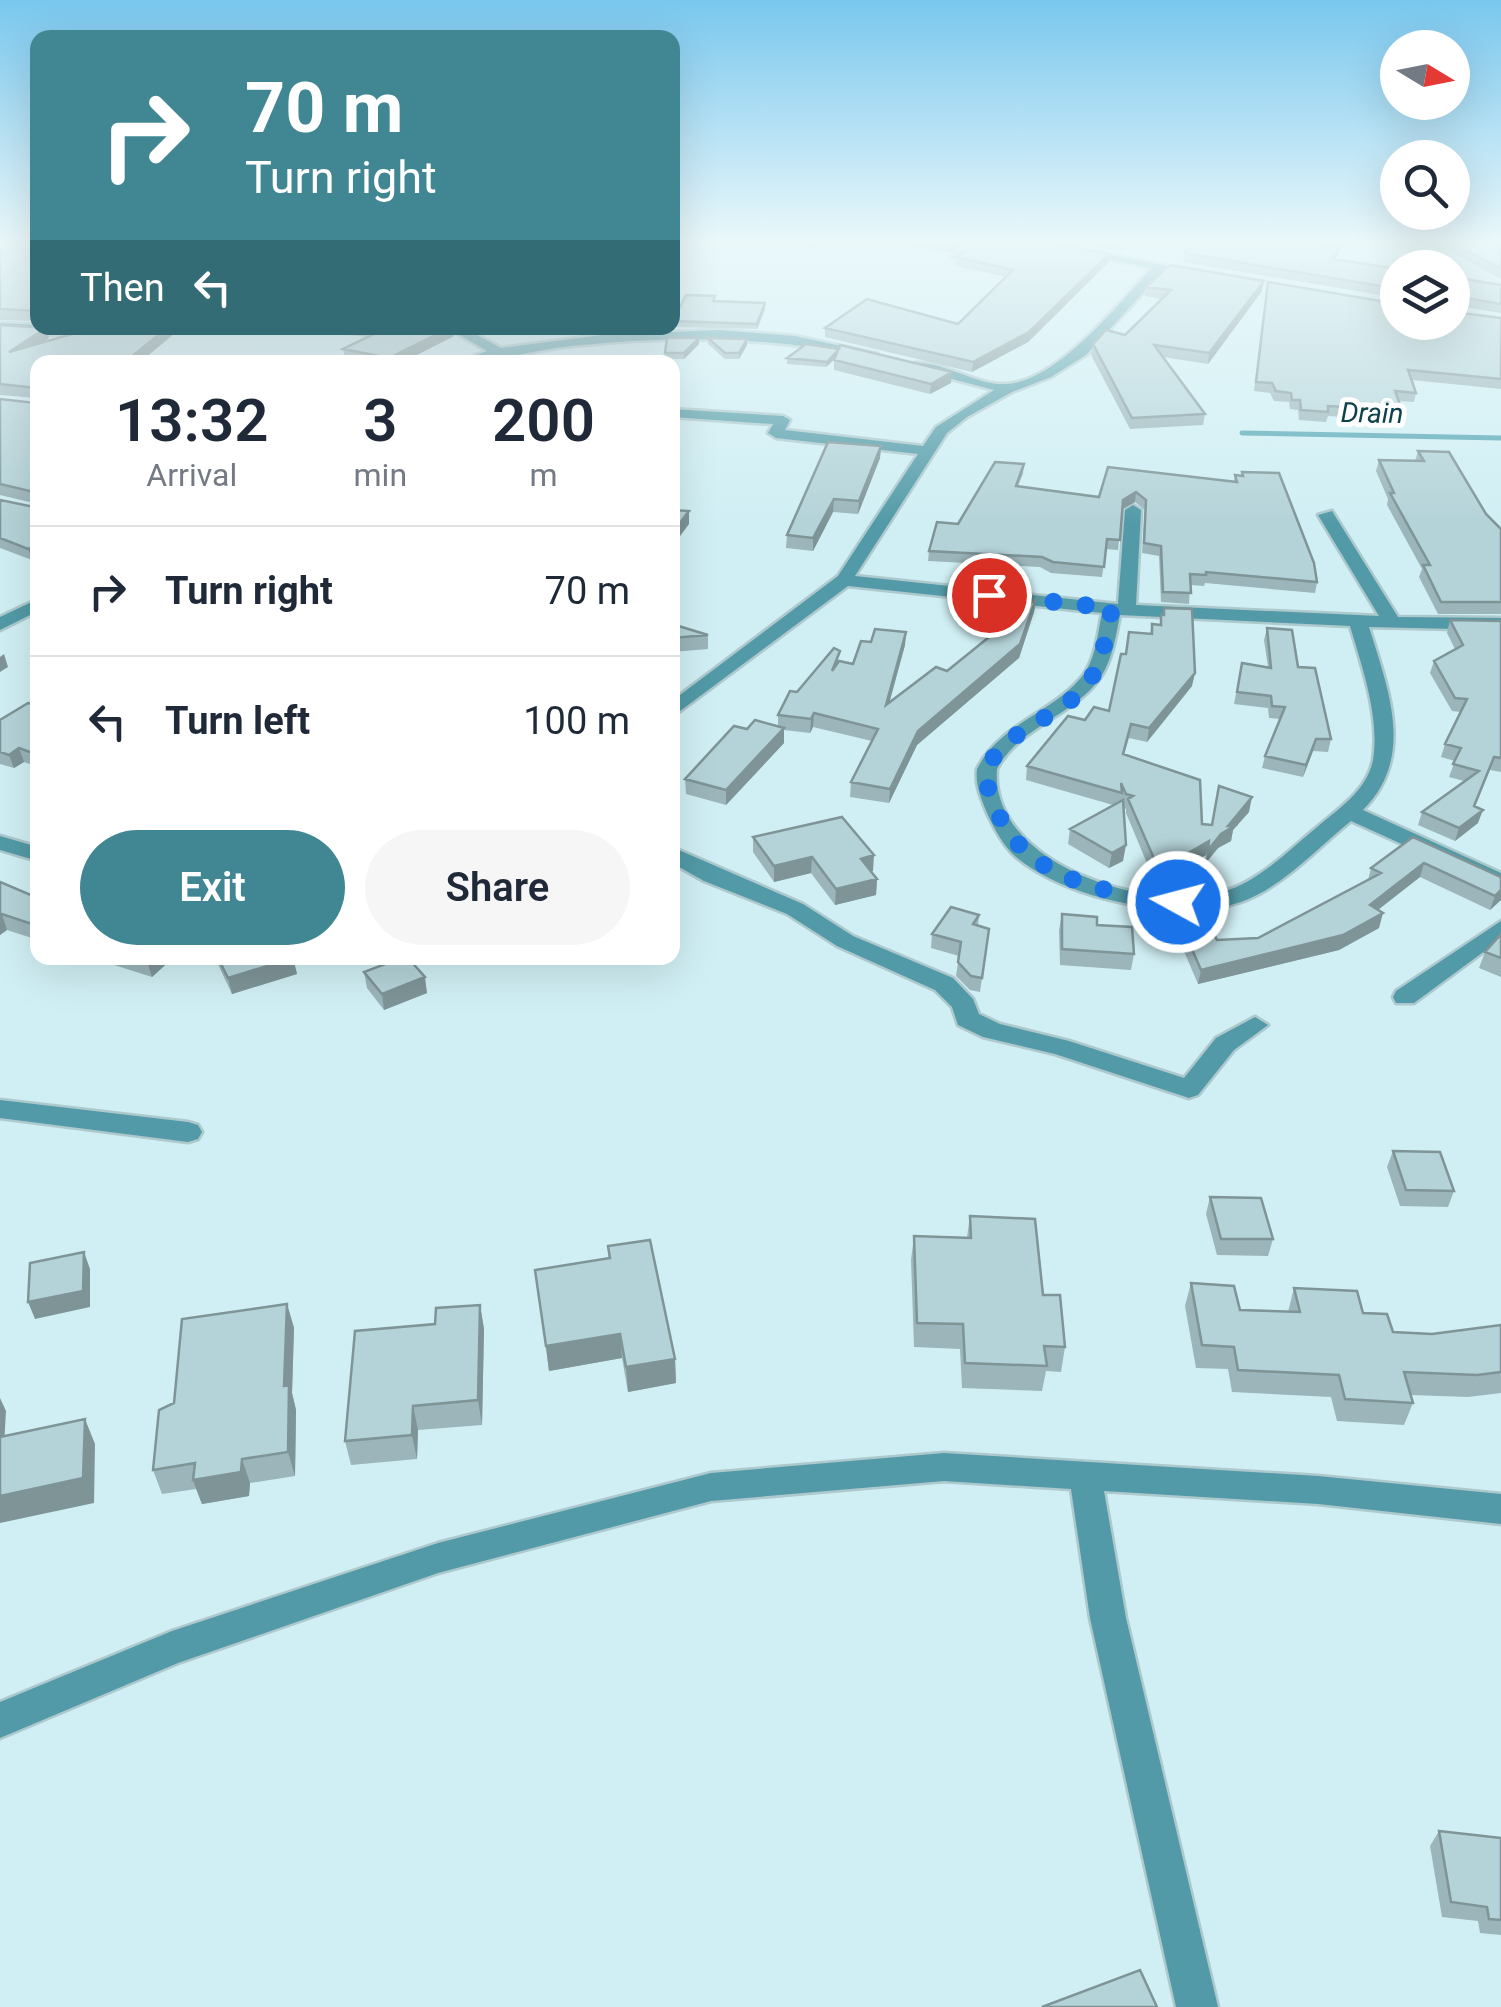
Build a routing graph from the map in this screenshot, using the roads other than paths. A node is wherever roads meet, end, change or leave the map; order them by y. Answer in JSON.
{"nodes":[{"id":1,"x":472,"y":337,"type":"edge"},
{"id":2,"x":648,"y":337,"type":"edge"},
{"id":3,"x":743,"y":337,"type":"edge"},
{"id":4,"x":1095,"y":337,"type":"edge"},
{"id":5,"x":501,"y":352,"type":"junction"},
{"id":6,"x":490,"y":355,"type":"edge"},
{"id":7,"x":893,"y":360,"type":"edge"},
{"id":8,"x":912,"y":364,"type":"edge"},
{"id":9,"x":1007,"y":389,"type":"junction"},
{"id":10,"x":680,"y":413,"type":"edge"},
{"id":11,"x":928,"y":451,"type":"junction"},
{"id":12,"x":1133,"y":510,"type":"edge"},
{"id":13,"x":1326,"y":516,"type":"dead end"},
{"id":14,"x":844,"y":580,"type":"junction"},
{"id":15,"x":30,"y":608,"type":"edge"},
{"id":16,"x":1120,"y":609,"type":"junction"},
{"id":17,"x":1358,"y":621,"type":"junction"},
{"id":18,"x":1392,"y":622,"type":"junction"},
{"id":19,"x":0,"y":624,"type":"edge"},
{"id":20,"x":1501,"y":624,"type":"edge"},
{"id":21,"x":680,"y":705,"type":"edge"},
{"id":22,"x":1348,"y":811,"type":"junction"},
{"id":23,"x":1,"y":845,"type":"edge"},
{"id":24,"x":30,"y":852,"type":"edge"},
{"id":25,"x":680,"y":858,"type":"edge"},
{"id":26,"x":1501,"y":882,"type":"edge"},
{"id":27,"x":1501,"y":928,"type":"edge"},
{"id":28,"x":1405,"y":998,"type":"dead end"},
{"id":29,"x":1255,"y":1025,"type":"dead end"},
{"id":30,"x":0,"y":1109,"type":"edge"},
{"id":31,"x":188,"y":1132,"type":"dead end"},
{"id":32,"x":1085,"y":1476,"type":"junction"},
{"id":33,"x":1501,"y":1509,"type":"edge"},
{"id":34,"x":0,"y":1720,"type":"edge"},
{"id":35,"x":1197,"y":2007,"type":"edge"}],
"edges":[{"from":1,"to":5,"type":"street"},
{"from":2,"to":5,"type":"street"},
{"from":3,"to":7,"type":"street"},
{"from":4,"to":9,"type":"street"},
{"from":5,"to":6,"type":"street"},
{"from":8,"to":9,"type":"street"},
{"from":9,"to":11,"type":"street"},
{"from":10,"to":11,"type":"street"},
{"from":11,"to":14,"type":"street"},
{"from":12,"to":16,"type":"street"},
{"from":13,"to":18,"type":"street"},
{"from":14,"to":16,"type":"street"},
{"from":14,"to":21,"type":"street"},
{"from":15,"to":19,"type":"street"},
{"from":16,"to":17,"type":"street"},
{"from":16,"to":22,"type":"street"},
{"from":17,"to":18,"type":"street"},
{"from":17,"to":22,"type":"street"},
{"from":18,"to":20,"type":"street"},
{"from":22,"to":26,"type":"street"},
{"from":23,"to":24,"type":"street"},
{"from":25,"to":29,"type":"street"},
{"from":27,"to":28,"type":"street"},
{"from":30,"to":31,"type":"street"},
{"from":32,"to":33,"type":"street"},
{"from":32,"to":34,"type":"street"},
{"from":32,"to":35,"type":"street"}]}
